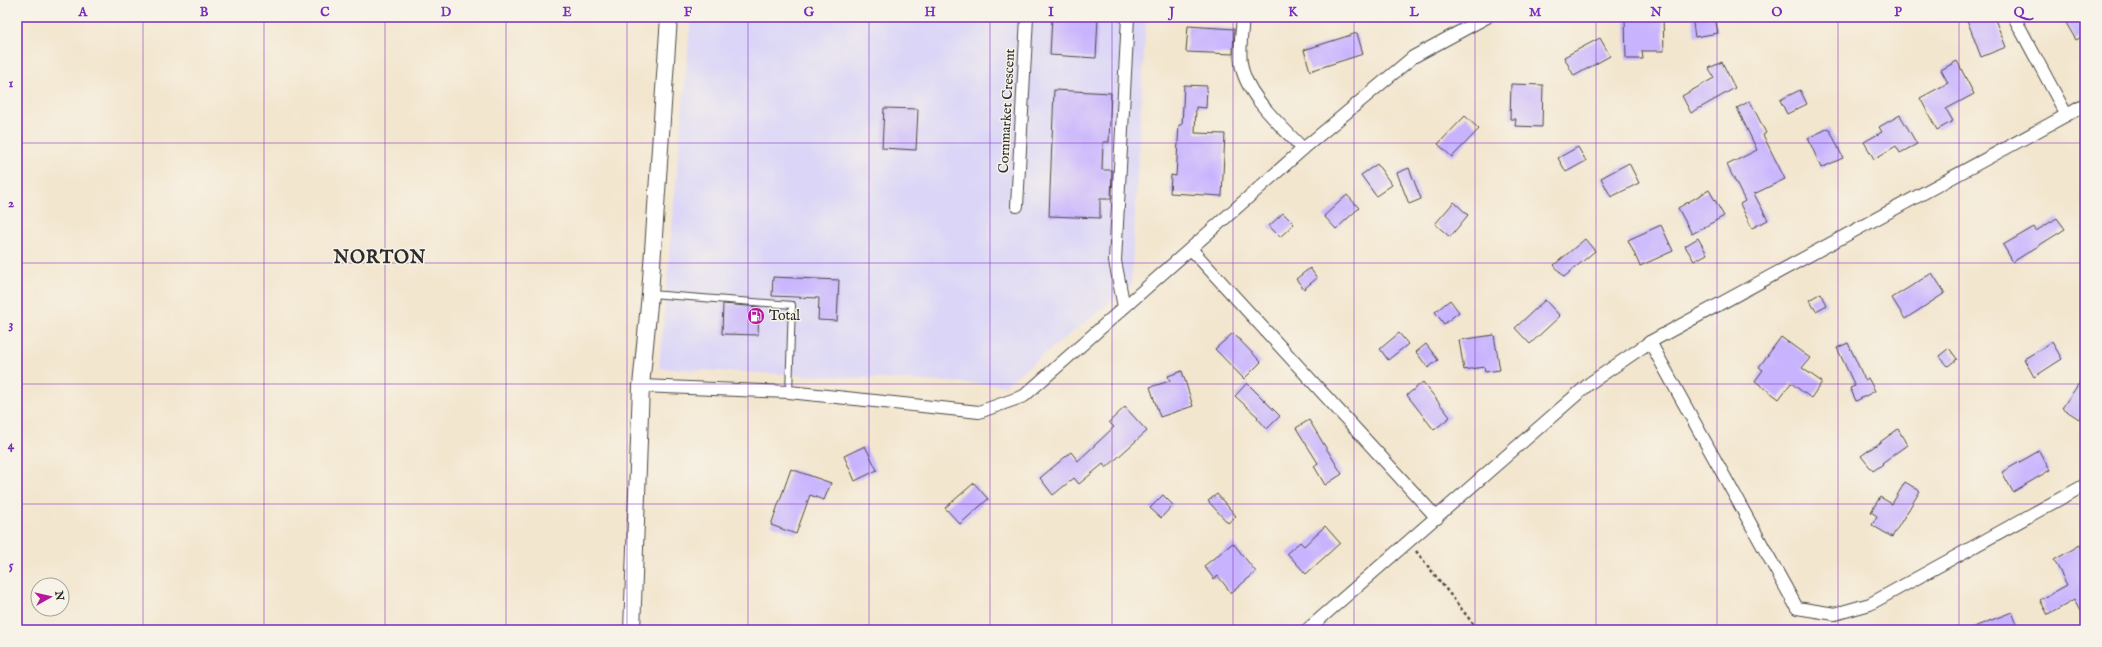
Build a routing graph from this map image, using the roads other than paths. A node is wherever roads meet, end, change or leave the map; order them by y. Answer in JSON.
{"nodes":[{"id":1,"x":670,"y":17,"type":"edge"},
{"id":2,"x":1027,"y":17,"type":"edge"},
{"id":3,"x":1128,"y":17,"type":"edge"},
{"id":4,"x":1243,"y":17,"type":"edge"},
{"id":5,"x":1487,"y":17,"type":"edge"},
{"id":6,"x":2014,"y":17,"type":"edge"},
{"id":7,"x":2085,"y":105,"type":"edge"},
{"id":8,"x":2066,"y":114,"type":"junction"},
{"id":9,"x":1303,"y":149,"type":"junction"},
{"id":10,"x":1017,"y":206,"type":"dead end"},
{"id":11,"x":1191,"y":249,"type":"junction"},
{"id":12,"x":650,"y":294,"type":"junction"},
{"id":13,"x":1124,"y":307,"type":"junction"},
{"id":14,"x":1650,"y":342,"type":"junction"},
{"id":15,"x":641,"y":386,"type":"junction"},
{"id":16,"x":789,"y":392,"type":"junction"},
{"id":17,"x":2085,"y":484,"type":"edge"},
{"id":18,"x":1437,"y":518,"type":"junction"},
{"id":19,"x":632,"y":630,"type":"edge"},
{"id":20,"x":1307,"y":630,"type":"edge"}],
"edges":[{"from":1,"to":12,"type":"street"},
{"from":2,"to":10,"type":"street","name":"Cornmarket Crescent"},
{"from":3,"to":13,"type":"street"},
{"from":4,"to":9,"type":"street"},
{"from":5,"to":9,"type":"street"},
{"from":6,"to":8,"type":"street"},
{"from":7,"to":8,"type":"street"},
{"from":8,"to":14,"type":"street"},
{"from":9,"to":11,"type":"street"},
{"from":11,"to":13,"type":"street"},
{"from":11,"to":18,"type":"street"},
{"from":12,"to":15,"type":"street"},
{"from":12,"to":16,"type":"lane"},
{"from":13,"to":16,"type":"street"},
{"from":14,"to":17,"type":"street"},
{"from":14,"to":18,"type":"street"},
{"from":15,"to":16,"type":"street"},
{"from":15,"to":19,"type":"street"},
{"from":18,"to":20,"type":"street"}]}
